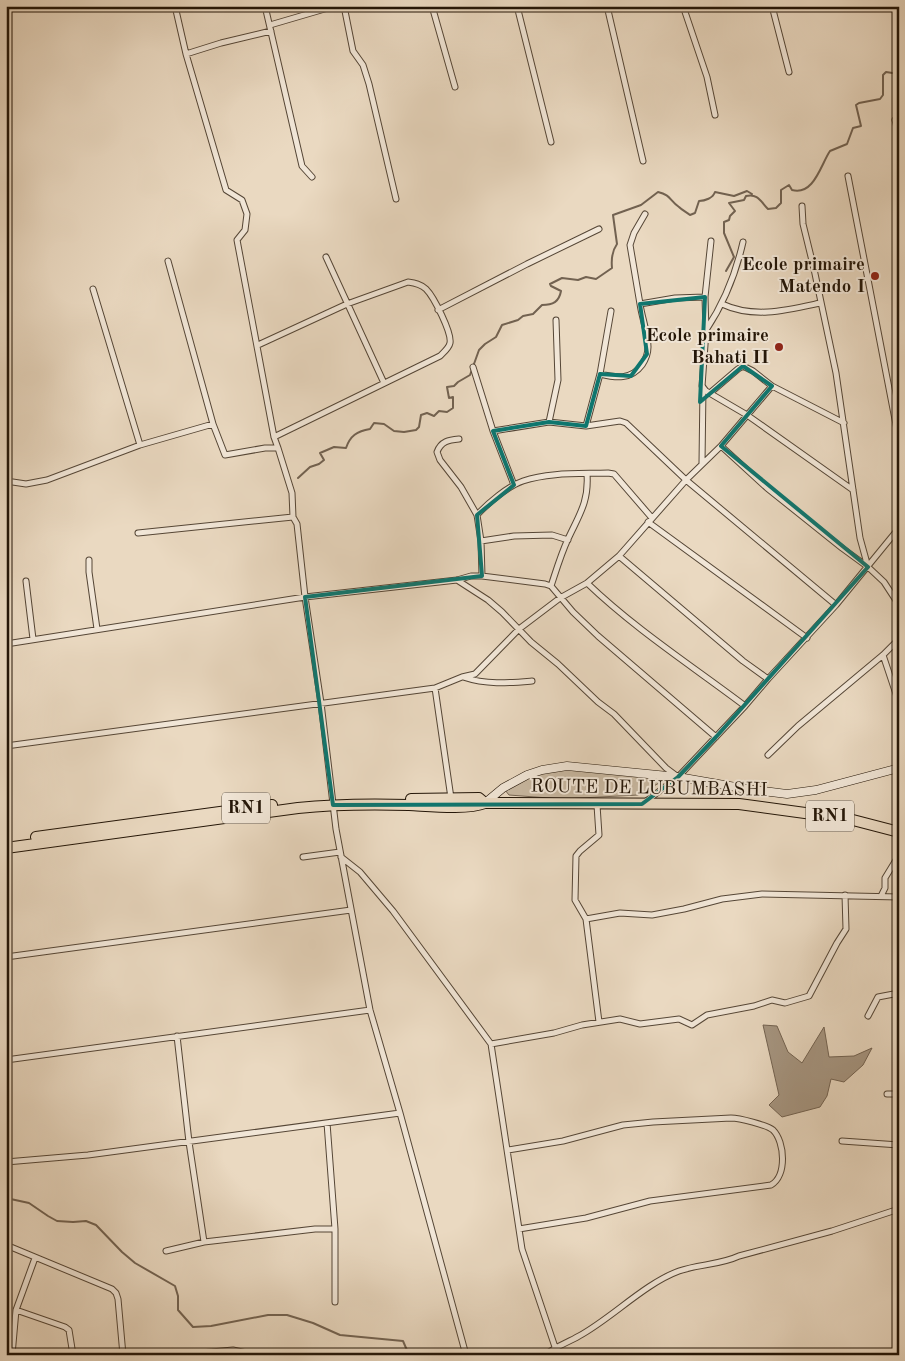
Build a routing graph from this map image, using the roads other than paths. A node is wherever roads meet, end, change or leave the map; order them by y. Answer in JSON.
{"nodes":[{"id":1,"x":175,"y":6,"type":"edge"},
{"id":2,"x":265,"y":6,"type":"edge"},
{"id":3,"x":343,"y":6,"type":"edge"},
{"id":4,"x":432,"y":6,"type":"edge"},
{"id":5,"x":517,"y":6,"type":"edge"},
{"id":6,"x":607,"y":6,"type":"edge"},
{"id":7,"x":683,"y":6,"type":"edge"},
{"id":8,"x":772,"y":6,"type":"edge"},
{"id":9,"x":270,"y":28,"type":"junction"},
{"id":10,"x":186,"y":54,"type":"junction"},
{"id":11,"x":788,"y":72,"type":"dead end"},
{"id":12,"x":456,"y":87,"type":"dead end"},
{"id":13,"x":715,"y":115,"type":"dead end"},
{"id":14,"x":895,"y":120,"type":"dead end"},
{"id":15,"x":899,"y":135,"type":"edge"},
{"id":16,"x":551,"y":142,"type":"dead end"},
{"id":17,"x":643,"y":161,"type":"dead end"},
{"id":18,"x":848,"y":176,"type":"dead end"},
{"id":19,"x":312,"y":177,"type":"dead end"},
{"id":20,"x":396,"y":199,"type":"dead end"},
{"id":21,"x":802,"y":206,"type":"dead end"},
{"id":22,"x":646,"y":214,"type":"dead end"},
{"id":23,"x":599,"y":229,"type":"dead end"},
{"id":24,"x":711,"y":241,"type":"dead end"},
{"id":25,"x":743,"y":242,"type":"dead end"},
{"id":26,"x":326,"y":257,"type":"dead end"},
{"id":27,"x":168,"y":261,"type":"dead end"},
{"id":28,"x":93,"y":289,"type":"dead end"},
{"id":29,"x":705,"y":297,"type":"junction"},
{"id":30,"x":820,"y":303,"type":"junction"},
{"id":31,"x":347,"y":304,"type":"junction"},
{"id":32,"x":640,"y":304,"type":"junction"},
{"id":33,"x":722,"y":304,"type":"junction"},
{"id":34,"x":438,"y":310,"type":"junction"},
{"id":35,"x":611,"y":312,"type":"dead end"},
{"id":36,"x":556,"y":320,"type":"dead end"},
{"id":37,"x":706,"y":331,"type":"junction"},
{"id":38,"x":258,"y":345,"type":"junction"},
{"id":39,"x":473,"y":368,"type":"dead end"},
{"id":40,"x":600,"y":374,"type":"junction"},
{"id":41,"x":384,"y":383,"type":"junction"},
{"id":42,"x":702,"y":386,"type":"junction"},
{"id":43,"x":772,"y":386,"type":"junction"},
{"id":44,"x":710,"y":393,"type":"junction"},
{"id":45,"x":747,"y":415,"type":"junction"},
{"id":46,"x":549,"y":422,"type":"junction"},
{"id":47,"x":844,"y":423,"type":"junction"},
{"id":48,"x":213,"y":424,"type":"junction"},
{"id":49,"x":586,"y":426,"type":"junction"},
{"id":50,"x":493,"y":431,"type":"junction"},
{"id":51,"x":274,"y":437,"type":"junction"},
{"id":52,"x":459,"y":439,"type":"dead end"},
{"id":53,"x":899,"y":440,"type":"edge"},
{"id":54,"x":140,"y":445,"type":"junction"},
{"id":55,"x":721,"y":446,"type":"junction"},
{"id":56,"x":278,"y":448,"type":"junction"},
{"id":57,"x":702,"y":463,"type":"junction"},
{"id":58,"x":588,"y":474,"type":"junction"},
{"id":59,"x":686,"y":480,"type":"junction"},
{"id":60,"x":6,"y":481,"type":"edge"},
{"id":61,"x":514,"y":485,"type":"junction"},
{"id":62,"x":853,"y":490,"type":"junction"},
{"id":63,"x":477,"y":515,"type":"junction"},
{"id":64,"x":292,"y":517,"type":"junction"},
{"id":65,"x":650,"y":520,"type":"junction"},
{"id":66,"x":899,"y":528,"type":"edge"},
{"id":67,"x":138,"y":533,"type":"dead end"},
{"id":68,"x":899,"y":534,"type":"edge"},
{"id":69,"x":892,"y":536,"type":"junction"},
{"id":70,"x":568,"y":540,"type":"junction"},
{"id":71,"x":482,"y":541,"type":"junction"},
{"id":72,"x":619,"y":556,"type":"junction"},
{"id":73,"x":89,"y":560,"type":"dead end"},
{"id":74,"x":868,"y":567,"type":"junction"},
{"id":75,"x":482,"y":576,"type":"junction"},
{"id":76,"x":458,"y":580,"type":"junction"},
{"id":77,"x":26,"y":582,"type":"dead end"},
{"id":78,"x":587,"y":583,"type":"junction"},
{"id":79,"x":551,"y":586,"type":"junction"},
{"id":80,"x":304,"y":597,"type":"junction"},
{"id":81,"x":560,"y":598,"type":"junction"},
{"id":82,"x":836,"y":605,"type":"junction"},
{"id":83,"x":899,"y":605,"type":"edge"},
{"id":84,"x":98,"y":629,"type":"junction"},
{"id":85,"x":519,"y":629,"type":"junction"},
{"id":86,"x":807,"y":638,"type":"junction"},
{"id":87,"x":33,"y":639,"type":"junction"},
{"id":88,"x":899,"y":639,"type":"edge"},
{"id":89,"x":6,"y":644,"type":"edge"},
{"id":90,"x":883,"y":655,"type":"junction"},
{"id":91,"x":462,"y":677,"type":"junction"},
{"id":92,"x":768,"y":679,"type":"junction"},
{"id":93,"x":532,"y":681,"type":"dead end"},
{"id":94,"x":435,"y":688,"type":"junction"},
{"id":95,"x":320,"y":703,"type":"junction"},
{"id":96,"x":899,"y":703,"type":"edge"},
{"id":97,"x":746,"y":706,"type":"junction"},
{"id":98,"x":716,"y":738,"type":"junction"},
{"id":99,"x":6,"y":746,"type":"edge"},
{"id":100,"x":768,"y":755,"type":"dead end"},
{"id":101,"x":899,"y":768,"type":"edge"},
{"id":102,"x":678,"y":777,"type":"junction"},
{"id":103,"x":451,"y":798,"type":"junction"},
{"id":104,"x":333,"y":802,"type":"junction"},
{"id":105,"x":485,"y":803,"type":"junction"},
{"id":106,"x":642,"y":804,"type":"junction"},
{"id":107,"x":597,"y":805,"type":"junction"},
{"id":108,"x":899,"y":832,"type":"edge"},
{"id":109,"x":6,"y":841,"type":"edge"},
{"id":110,"x":6,"y":848,"type":"edge"},
{"id":111,"x":340,"y":854,"type":"junction"},
{"id":112,"x":899,"y":855,"type":"edge"},
{"id":113,"x":303,"y":857,"type":"dead end"},
{"id":114,"x":845,"y":896,"type":"junction"},
{"id":115,"x":882,"y":896,"type":"junction"},
{"id":116,"x":899,"y":897,"type":"edge"},
{"id":117,"x":351,"y":910,"type":"junction"},
{"id":118,"x":586,"y":920,"type":"junction"},
{"id":119,"x":6,"y":957,"type":"edge"},
{"id":120,"x":899,"y":993,"type":"edge"},
{"id":121,"x":370,"y":1010,"type":"junction"},
{"id":122,"x":868,"y":1016,"type":"dead end"},
{"id":123,"x":599,"y":1022,"type":"junction"},
{"id":124,"x":177,"y":1036,"type":"junction"},
{"id":125,"x":491,"y":1044,"type":"junction"},
{"id":126,"x":6,"y":1060,"type":"edge"},
{"id":127,"x":887,"y":1094,"type":"dead end"},
{"id":128,"x":899,"y":1094,"type":"edge"},
{"id":129,"x":400,"y":1112,"type":"junction"},
{"id":130,"x":327,"y":1123,"type":"junction"},
{"id":131,"x":842,"y":1141,"type":"dead end"},
{"id":132,"x":189,"y":1142,"type":"junction"},
{"id":133,"x":899,"y":1145,"type":"edge"},
{"id":134,"x":508,"y":1150,"type":"junction"},
{"id":135,"x":6,"y":1162,"type":"edge"},
{"id":136,"x":899,"y":1209,"type":"edge"},
{"id":137,"x":335,"y":1229,"type":"junction"},
{"id":138,"x":519,"y":1229,"type":"junction"},
{"id":139,"x":204,"y":1242,"type":"junction"},
{"id":140,"x":6,"y":1245,"type":"edge"},
{"id":141,"x":166,"y":1251,"type":"dead end"},
{"id":142,"x":35,"y":1258,"type":"junction"},
{"id":143,"x":335,"y":1302,"type":"dead end"},
{"id":144,"x":16,"y":1310,"type":"junction"},
{"id":145,"x":556,"y":1346,"type":"junction"},
{"id":146,"x":122,"y":1353,"type":"edge"},
{"id":147,"x":248,"y":1354,"type":"edge"},
{"id":148,"x":12,"y":1355,"type":"edge"},
{"id":149,"x":73,"y":1355,"type":"edge"},
{"id":150,"x":101,"y":1355,"type":"edge"},
{"id":151,"x":179,"y":1355,"type":"edge"},
{"id":152,"x":256,"y":1355,"type":"edge"},
{"id":153,"x":466,"y":1355,"type":"edge"},
{"id":154,"x":546,"y":1355,"type":"edge"}],
"edges":[{"from":1,"to":10,"type":"street"},
{"from":2,"to":9,"type":"street"},
{"from":3,"to":9,"type":"street"},
{"from":3,"to":20,"type":"street"},
{"from":4,"to":12,"type":"street"},
{"from":5,"to":16,"type":"street"},
{"from":6,"to":17,"type":"street"},
{"from":7,"to":13,"type":"street"},
{"from":8,"to":11,"type":"street"},
{"from":9,"to":10,"type":"street"},
{"from":9,"to":19,"type":"street"},
{"from":10,"to":38,"type":"street"},
{"from":14,"to":15,"type":"street"},
{"from":18,"to":53,"type":"street"},
{"from":21,"to":30,"type":"street"},
{"from":22,"to":32,"type":"street"},
{"from":23,"to":34,"type":"street"},
{"from":24,"to":29,"type":"street"},
{"from":25,"to":33,"type":"street"},
{"from":26,"to":31,"type":"street"},
{"from":27,"to":48,"type":"street"},
{"from":28,"to":54,"type":"street"},
{"from":29,"to":32,"type":"street"},
{"from":29,"to":37,"type":"street"},
{"from":30,"to":33,"type":"street"},
{"from":30,"to":47,"type":"street"},
{"from":31,"to":34,"type":"street"},
{"from":31,"to":38,"type":"street"},
{"from":31,"to":41,"type":"street"},
{"from":32,"to":40,"type":"street"},
{"from":33,"to":37,"type":"street"},
{"from":34,"to":41,"type":"street"},
{"from":35,"to":40,"type":"street"},
{"from":36,"to":46,"type":"street"},
{"from":37,"to":42,"type":"street"},
{"from":38,"to":51,"type":"street"},
{"from":39,"to":50,"type":"street"},
{"from":40,"to":49,"type":"street"},
{"from":41,"to":51,"type":"street"},
{"from":42,"to":44,"type":"street"},
{"from":42,"to":57,"type":"street"},
{"from":43,"to":44,"type":"street"},
{"from":43,"to":45,"type":"street"},
{"from":43,"to":47,"type":"street"},
{"from":44,"to":45,"type":"street"},
{"from":45,"to":55,"type":"street"},
{"from":45,"to":62,"type":"street"},
{"from":46,"to":49,"type":"street"},
{"from":46,"to":50,"type":"street"},
{"from":47,"to":62,"type":"street"},
{"from":48,"to":54,"type":"street"},
{"from":48,"to":56,"type":"street"},
{"from":49,"to":59,"type":"street"},
{"from":50,"to":61,"type":"street"},
{"from":51,"to":56,"type":"street"},
{"from":52,"to":63,"type":"street"},
{"from":54,"to":60,"type":"street"},
{"from":55,"to":57,"type":"street"},
{"from":55,"to":74,"type":"street"},
{"from":56,"to":64,"type":"street"},
{"from":57,"to":59,"type":"street"},
{"from":58,"to":61,"type":"street"},
{"from":58,"to":65,"type":"street"},
{"from":58,"to":70,"type":"street"},
{"from":59,"to":65,"type":"street"},
{"from":59,"to":82,"type":"street"},
{"from":61,"to":63,"type":"street"},
{"from":62,"to":74,"type":"street"},
{"from":63,"to":71,"type":"street"},
{"from":64,"to":67,"type":"street"},
{"from":64,"to":80,"type":"street"},
{"from":65,"to":72,"type":"street"},
{"from":65,"to":86,"type":"street"},
{"from":66,"to":69,"type":"street"},
{"from":68,"to":69,"type":"street"},
{"from":69,"to":74,"type":"street"},
{"from":70,"to":71,"type":"street"},
{"from":70,"to":79,"type":"street"},
{"from":71,"to":75,"type":"street"},
{"from":72,"to":78,"type":"street"},
{"from":72,"to":92,"type":"street"},
{"from":73,"to":84,"type":"street"},
{"from":74,"to":82,"type":"street"},
{"from":74,"to":83,"type":"street"},
{"from":75,"to":76,"type":"street"},
{"from":75,"to":79,"type":"street"},
{"from":76,"to":80,"type":"street"},
{"from":76,"to":85,"type":"street"},
{"from":77,"to":87,"type":"street"},
{"from":78,"to":81,"type":"street"},
{"from":78,"to":97,"type":"street"},
{"from":79,"to":81,"type":"street"},
{"from":80,"to":84,"type":"street"},
{"from":80,"to":95,"type":"street"},
{"from":81,"to":85,"type":"street"},
{"from":81,"to":98,"type":"street"},
{"from":82,"to":86,"type":"street"},
{"from":84,"to":87,"type":"street"},
{"from":85,"to":91,"type":"street"},
{"from":85,"to":102,"type":"street"},
{"from":86,"to":92,"type":"street"},
{"from":87,"to":89,"type":"street"},
{"from":88,"to":90,"type":"street"},
{"from":90,"to":96,"type":"street"},
{"from":90,"to":100,"type":"street"},
{"from":91,"to":93,"type":"street"},
{"from":91,"to":94,"type":"street"},
{"from":92,"to":97,"type":"street"},
{"from":94,"to":95,"type":"street"},
{"from":94,"to":103,"type":"street"},
{"from":95,"to":99,"type":"street"},
{"from":95,"to":104,"type":"street"},
{"from":97,"to":98,"type":"street"},
{"from":98,"to":102,"type":"street"},
{"from":101,"to":102,"type":"street"},
{"from":102,"to":105,"type":"street"},
{"from":102,"to":106,"type":"street"},
{"from":103,"to":104,"type":"highway","name":"ROUTE DE LUBUMBASHI","number":"RN1"},
{"from":103,"to":105,"type":"highway","name":"ROUTE DE LUBUMBASHI","number":"RN1"},
{"from":104,"to":105,"type":"highway","name":"ROUTE DE LUBUMBASHI","number":"RN1"},
{"from":104,"to":109,"type":"highway","name":"ROUTE DE LUBUMBASHI","number":"RN1"},
{"from":104,"to":110,"type":"highway","name":"ROUTE DE LUBUMBASHI","number":"RN1"},
{"from":104,"to":111,"type":"street"},
{"from":105,"to":107,"type":"highway","name":"ROUTE DE LUBUMBASHI","number":"RN1"},
{"from":106,"to":107,"type":"highway","name":"ROUTE DE LUBUMBASHI","number":"RN1"},
{"from":106,"to":108,"type":"highway","name":"ROUTE DE LUBUMBASHI","number":"RN1"},
{"from":107,"to":118,"type":"street"},
{"from":111,"to":113,"type":"street"},
{"from":111,"to":117,"type":"street"},
{"from":111,"to":125,"type":"street"},
{"from":112,"to":115,"type":"street"},
{"from":114,"to":115,"type":"street"},
{"from":114,"to":118,"type":"street"},
{"from":114,"to":123,"type":"street"},
{"from":115,"to":116,"type":"street"},
{"from":117,"to":119,"type":"street"},
{"from":117,"to":121,"type":"street"},
{"from":118,"to":123,"type":"street"},
{"from":120,"to":122,"type":"street"},
{"from":121,"to":124,"type":"street"},
{"from":121,"to":129,"type":"street"},
{"from":123,"to":125,"type":"street"},
{"from":124,"to":126,"type":"street"},
{"from":124,"to":132,"type":"street"},
{"from":125,"to":134,"type":"street"},
{"from":127,"to":128,"type":"street"},
{"from":129,"to":130,"type":"street"},
{"from":129,"to":153,"type":"street"},
{"from":130,"to":132,"type":"street"},
{"from":130,"to":137,"type":"street"},
{"from":131,"to":133,"type":"street"},
{"from":132,"to":135,"type":"street"},
{"from":132,"to":139,"type":"street"},
{"from":134,"to":138,"type":"street"},
{"from":134,"to":138,"type":"street"},
{"from":136,"to":145,"type":"street"},
{"from":137,"to":139,"type":"street"},
{"from":137,"to":143,"type":"street"},
{"from":138,"to":145,"type":"street"},
{"from":139,"to":141,"type":"street"},
{"from":140,"to":142,"type":"street"},
{"from":142,"to":144,"type":"street"},
{"from":142,"to":146,"type":"street"},
{"from":144,"to":148,"type":"street"},
{"from":144,"to":149,"type":"street"},
{"from":145,"to":154,"type":"street"},
{"from":146,"to":150,"type":"street"},
{"from":147,"to":151,"type":"street"},
{"from":147,"to":152,"type":"street"}]}
